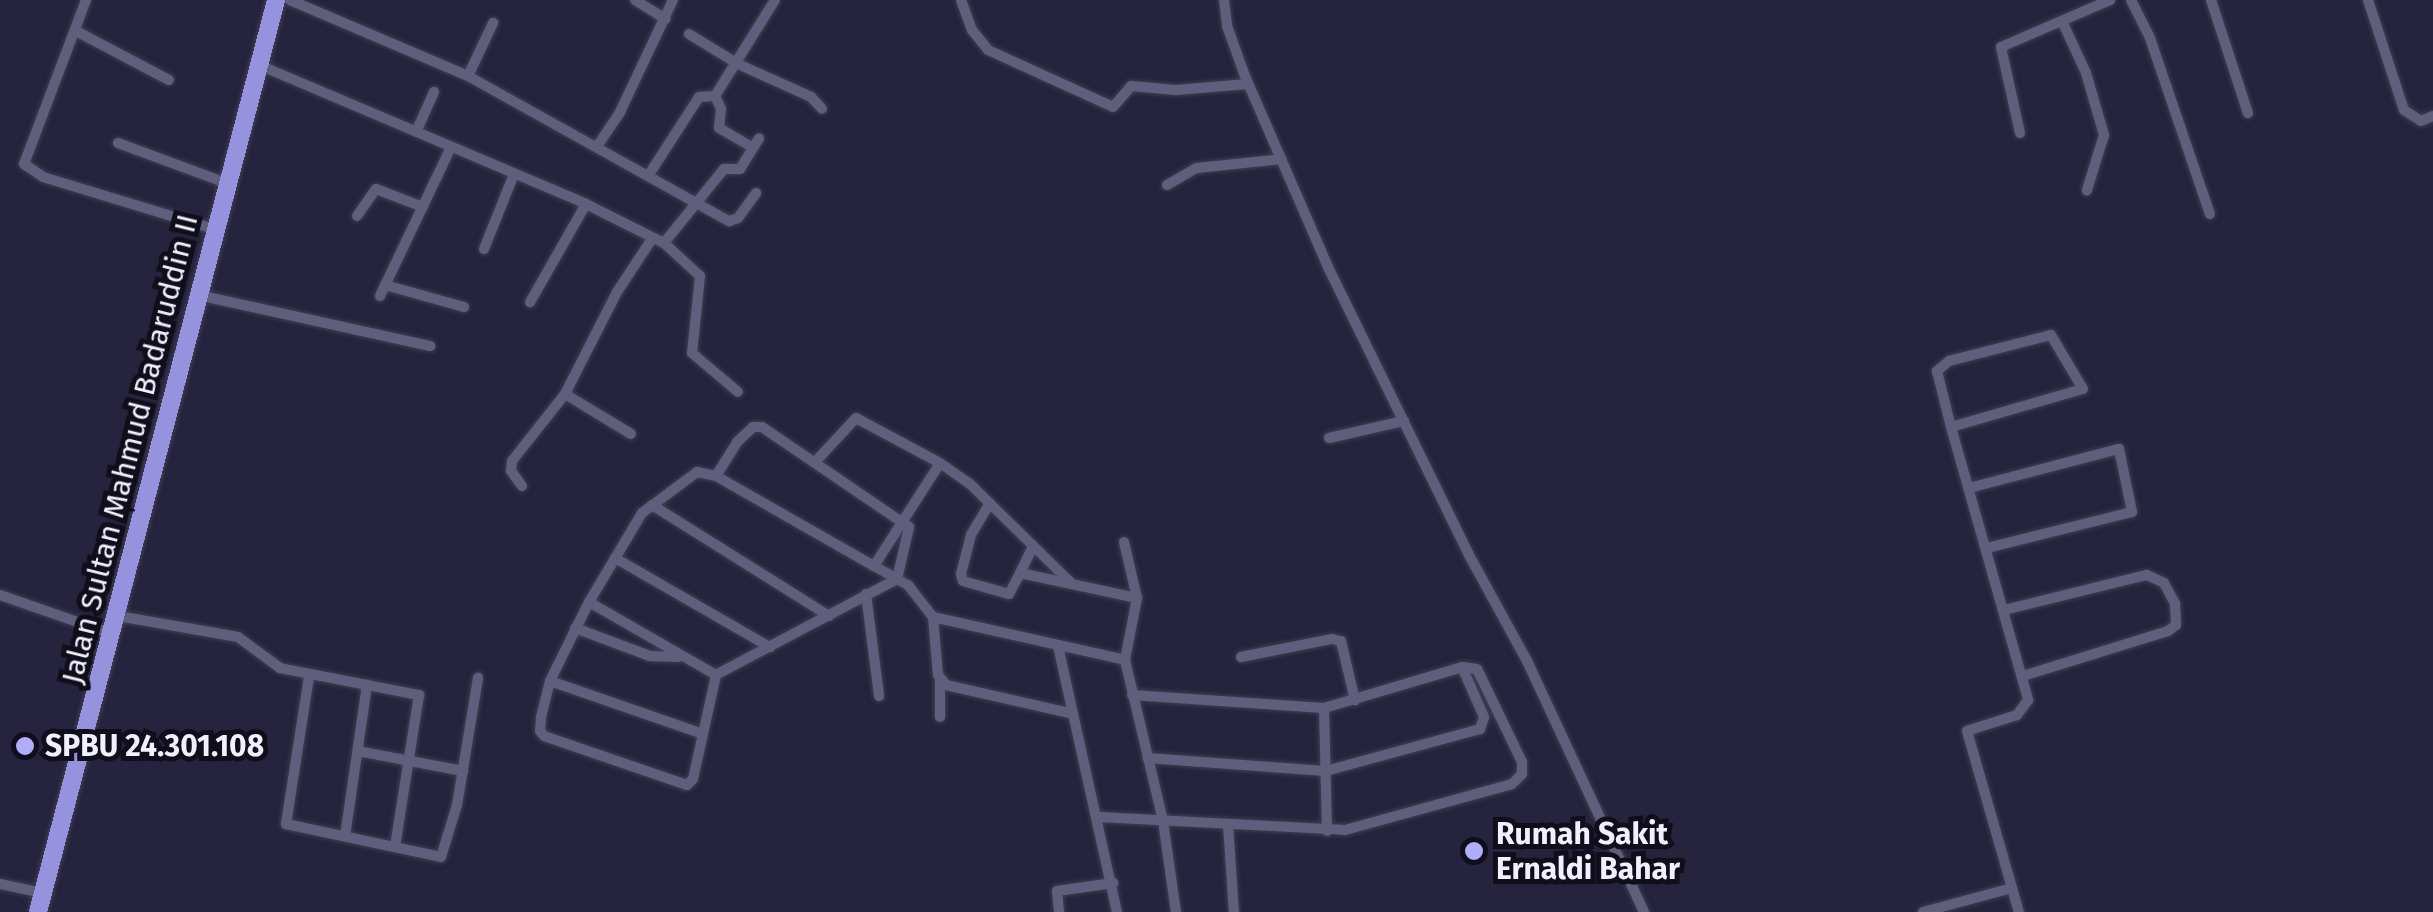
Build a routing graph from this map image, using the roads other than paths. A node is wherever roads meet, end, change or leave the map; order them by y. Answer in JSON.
{"nodes":[{"id":1,"x":86,"y":0,"type":"edge"},
{"id":2,"x":276,"y":0,"type":"edge"},
{"id":3,"x":290,"y":0,"type":"edge"},
{"id":4,"x":636,"y":0,"type":"edge"},
{"id":5,"x":673,"y":0,"type":"edge"},
{"id":6,"x":775,"y":0,"type":"edge"},
{"id":7,"x":961,"y":0,"type":"edge"},
{"id":8,"x":1224,"y":0,"type":"edge"},
{"id":9,"x":2110,"y":0,"type":"edge"},
{"id":10,"x":2130,"y":0,"type":"edge"},
{"id":11,"x":2210,"y":0,"type":"edge"},
{"id":12,"x":2368,"y":0,"type":"edge"},
{"id":13,"x":664,"y":20,"type":"junction"},
{"id":14,"x":2062,"y":21,"type":"junction"},
{"id":15,"x":493,"y":23,"type":"dead end"},
{"id":16,"x":76,"y":31,"type":"junction"},
{"id":17,"x":688,"y":34,"type":"dead end"},
{"id":18,"x":738,"y":64,"type":"junction"},
{"id":19,"x":258,"y":65,"type":"junction"},
{"id":20,"x":468,"y":76,"type":"junction"},
{"id":21,"x":169,"y":80,"type":"dead end"},
{"id":22,"x":1248,"y":84,"type":"junction"},
{"id":23,"x":434,"y":92,"type":"dead end"},
{"id":24,"x":715,"y":96,"type":"junction"},
{"id":25,"x":822,"y":110,"type":"dead end"},
{"id":26,"x":2248,"y":112,"type":"dead end"},
{"id":27,"x":2433,"y":116,"type":"edge"},
{"id":28,"x":416,"y":132,"type":"junction"},
{"id":29,"x":2020,"y":134,"type":"dead end"},
{"id":30,"x":118,"y":143,"type":"dead end"},
{"id":31,"x":598,"y":145,"type":"junction"},
{"id":32,"x":452,"y":147,"type":"junction"},
{"id":33,"x":1282,"y":158,"type":"junction"},
{"id":34,"x":650,"y":173,"type":"junction"},
{"id":35,"x":514,"y":174,"type":"junction"},
{"id":36,"x":226,"y":183,"type":"junction"},
{"id":37,"x":1167,"y":186,"type":"dead end"},
{"id":38,"x":2087,"y":190,"type":"dead end"},
{"id":39,"x":756,"y":193,"type":"dead end"},
{"id":40,"x":586,"y":204,"type":"junction"},
{"id":41,"x":699,"y":204,"type":"junction"},
{"id":42,"x":423,"y":207,"type":"junction"},
{"id":43,"x":2210,"y":214,"type":"dead end"},
{"id":44,"x":357,"y":216,"type":"dead end"},
{"id":45,"x":214,"y":229,"type":"junction"},
{"id":46,"x":658,"y":241,"type":"junction"},
{"id":47,"x":484,"y":249,"type":"dead end"},
{"id":48,"x":197,"y":294,"type":"junction"},
{"id":49,"x":530,"y":302,"type":"dead end"},
{"id":50,"x":464,"y":307,"type":"dead end"},
{"id":51,"x":430,"y":346,"type":"dead end"},
{"id":52,"x":738,"y":392,"type":"dead end"},
{"id":53,"x":565,"y":394,"type":"junction"},
{"id":54,"x":1404,"y":421,"type":"junction"},
{"id":55,"x":1951,"y":427,"type":"junction"},
{"id":56,"x":630,"y":434,"type":"dead end"},
{"id":57,"x":1329,"y":438,"type":"dead end"},
{"id":58,"x":815,"y":462,"type":"junction"},
{"id":59,"x":940,"y":464,"type":"junction"},
{"id":60,"x":716,"y":476,"type":"junction"},
{"id":61,"x":522,"y":486,"type":"dead end"},
{"id":62,"x":1968,"y":488,"type":"junction"},
{"id":63,"x":990,"y":503,"type":"junction"},
{"id":64,"x":652,"y":505,"type":"junction"},
{"id":65,"x":901,"y":519,"type":"junction"},
{"id":66,"x":1124,"y":542,"type":"dead end"},
{"id":67,"x":1033,"y":546,"type":"junction"},
{"id":68,"x":1986,"y":548,"type":"junction"},
{"id":69,"x":615,"y":558,"type":"junction"},
{"id":70,"x":874,"y":566,"type":"junction"},
{"id":71,"x":1020,"y":573,"type":"junction"},
{"id":72,"x":897,"y":579,"type":"junction"},
{"id":73,"x":1073,"y":585,"type":"junction"},
{"id":74,"x":866,"y":594,"type":"junction"},
{"id":75,"x":0,"y":595,"type":"edge"},
{"id":76,"x":1137,"y":598,"type":"junction"},
{"id":77,"x":588,"y":602,"type":"junction"},
{"id":78,"x":2004,"y":610,"type":"junction"},
{"id":79,"x":829,"y":616,"type":"junction"},
{"id":80,"x":933,"y":617,"type":"junction"},
{"id":81,"x":115,"y":626,"type":"junction"},
{"id":82,"x":575,"y":628,"type":"junction"},
{"id":83,"x":1058,"y":646,"type":"junction"},
{"id":84,"x":770,"y":648,"type":"junction"},
{"id":85,"x":680,"y":657,"type":"junction"},
{"id":86,"x":1242,"y":657,"type":"dead end"},
{"id":87,"x":1126,"y":660,"type":"junction"},
{"id":88,"x":1462,"y":668,"type":"junction"},
{"id":89,"x":716,"y":676,"type":"junction"},
{"id":90,"x":2023,"y":676,"type":"junction"},
{"id":91,"x":308,"y":677,"type":"junction"},
{"id":92,"x":478,"y":678,"type":"dead end"},
{"id":93,"x":940,"y":680,"type":"junction"},
{"id":94,"x":550,"y":681,"type":"junction"},
{"id":95,"x":367,"y":685,"type":"junction"},
{"id":96,"x":879,"y":696,"type":"dead end"},
{"id":97,"x":1132,"y":696,"type":"junction"},
{"id":98,"x":1354,"y":700,"type":"junction"},
{"id":99,"x":1324,"y":708,"type":"junction"},
{"id":100,"x":1070,"y":713,"type":"junction"},
{"id":101,"x":940,"y":717,"type":"dead end"},
{"id":102,"x":703,"y":734,"type":"junction"},
{"id":103,"x":358,"y":751,"type":"junction"},
{"id":104,"x":1146,"y":758,"type":"junction"},
{"id":105,"x":411,"y":760,"type":"junction"},
{"id":106,"x":463,"y":770,"type":"junction"},
{"id":107,"x":1326,"y":771,"type":"junction"},
{"id":108,"x":1100,"y":817,"type":"junction"},
{"id":109,"x":1164,"y":821,"type":"junction"},
{"id":110,"x":1228,"y":826,"type":"junction"},
{"id":111,"x":1327,"y":831,"type":"junction"},
{"id":112,"x":345,"y":836,"type":"junction"},
{"id":113,"x":395,"y":846,"type":"junction"},
{"id":114,"x":1113,"y":883,"type":"junction"},
{"id":115,"x":0,"y":884,"type":"edge"},
{"id":116,"x":2012,"y":888,"type":"junction"},
{"id":117,"x":43,"y":893,"type":"junction"},
{"id":118,"x":1237,"y":908,"type":"edge"},
{"id":119,"x":38,"y":912,"type":"edge"},
{"id":120,"x":1059,"y":912,"type":"edge"},
{"id":121,"x":1117,"y":912,"type":"edge"},
{"id":122,"x":1176,"y":912,"type":"edge"},
{"id":123,"x":1644,"y":912,"type":"edge"},
{"id":124,"x":1923,"y":912,"type":"edge"},
{"id":125,"x":2018,"y":912,"type":"edge"}],
"edges":[{"from":1,"to":16,"type":"street"},
{"from":2,"to":19,"type":"highway","name":"Jalan Sultan Mahmud Badaruddin II"},
{"from":3,"to":20,"type":"street"},
{"from":4,"to":13,"type":"street"},
{"from":5,"to":13,"type":"street"},
{"from":6,"to":18,"type":"street"},
{"from":7,"to":22,"type":"street"},
{"from":8,"to":22,"type":"street"},
{"from":9,"to":14,"type":"street"},
{"from":10,"to":43,"type":"street"},
{"from":11,"to":26,"type":"street"},
{"from":12,"to":27,"type":"street"},
{"from":13,"to":31,"type":"street"},
{"from":14,"to":29,"type":"street"},
{"from":14,"to":38,"type":"street"},
{"from":15,"to":20,"type":"street"},
{"from":16,"to":21,"type":"street"},
{"from":16,"to":45,"type":"street"},
{"from":17,"to":18,"type":"street"},
{"from":18,"to":24,"type":"street"},
{"from":18,"to":25,"type":"street"},
{"from":19,"to":28,"type":"street"},
{"from":19,"to":36,"type":"highway","name":"Jalan Sultan Mahmud Badaruddin II"},
{"from":20,"to":31,"type":"street"},
{"from":22,"to":33,"type":"street"},
{"from":23,"to":28,"type":"street"},
{"from":24,"to":34,"type":"street"},
{"from":24,"to":41,"type":"street"},
{"from":28,"to":32,"type":"street"},
{"from":30,"to":36,"type":"street"},
{"from":31,"to":34,"type":"street"},
{"from":32,"to":35,"type":"street"},
{"from":32,"to":42,"type":"street"},
{"from":33,"to":37,"type":"street"},
{"from":33,"to":54,"type":"street"},
{"from":34,"to":41,"type":"street"},
{"from":35,"to":40,"type":"street"},
{"from":35,"to":47,"type":"street"},
{"from":36,"to":45,"type":"highway","name":"Jalan Sultan Mahmud Badaruddin II"},
{"from":39,"to":41,"type":"street"},
{"from":40,"to":46,"type":"street"},
{"from":40,"to":49,"type":"street"},
{"from":41,"to":46,"type":"street"},
{"from":42,"to":44,"type":"street"},
{"from":42,"to":50,"type":"street"},
{"from":45,"to":48,"type":"highway","name":"Jalan Sultan Mahmud Badaruddin II"},
{"from":46,"to":52,"type":"street"},
{"from":46,"to":53,"type":"street"},
{"from":48,"to":51,"type":"street"},
{"from":48,"to":81,"type":"highway","name":"Jalan Sultan Mahmud Badaruddin II"},
{"from":53,"to":56,"type":"street"},
{"from":53,"to":61,"type":"street"},
{"from":54,"to":57,"type":"street"},
{"from":54,"to":123,"type":"street"},
{"from":55,"to":55,"type":"street"},
{"from":55,"to":62,"type":"street"},
{"from":58,"to":59,"type":"street"},
{"from":58,"to":60,"type":"street"},
{"from":58,"to":65,"type":"street"},
{"from":59,"to":63,"type":"street"},
{"from":59,"to":65,"type":"street"},
{"from":60,"to":64,"type":"street"},
{"from":60,"to":70,"type":"street"},
{"from":62,"to":68,"type":"street"},
{"from":62,"to":68,"type":"street"},
{"from":63,"to":67,"type":"street"},
{"from":63,"to":71,"type":"street"},
{"from":64,"to":69,"type":"street"},
{"from":64,"to":79,"type":"street"},
{"from":65,"to":70,"type":"street"},
{"from":65,"to":72,"type":"street"},
{"from":66,"to":76,"type":"street"},
{"from":67,"to":71,"type":"street"},
{"from":67,"to":73,"type":"street"},
{"from":68,"to":78,"type":"street"},
{"from":69,"to":77,"type":"street"},
{"from":69,"to":84,"type":"street"},
{"from":70,"to":72,"type":"street"},
{"from":71,"to":73,"type":"street"},
{"from":72,"to":74,"type":"street"},
{"from":72,"to":80,"type":"street"},
{"from":73,"to":76,"type":"street"},
{"from":74,"to":79,"type":"street"},
{"from":74,"to":96,"type":"street"},
{"from":75,"to":81,"type":"street"},
{"from":76,"to":87,"type":"street"},
{"from":77,"to":82,"type":"street"},
{"from":77,"to":85,"type":"street"},
{"from":78,"to":90,"type":"street"},
{"from":78,"to":90,"type":"street"},
{"from":79,"to":84,"type":"street"},
{"from":80,"to":83,"type":"street"},
{"from":80,"to":93,"type":"street"},
{"from":81,"to":91,"type":"street"},
{"from":81,"to":117,"type":"highway","name":"Jalan Sultan Mahmud Badaruddin II"},
{"from":82,"to":85,"type":"street"},
{"from":82,"to":94,"type":"street"},
{"from":83,"to":87,"type":"street"},
{"from":83,"to":100,"type":"street"},
{"from":84,"to":89,"type":"street"},
{"from":85,"to":89,"type":"street"},
{"from":86,"to":98,"type":"street"},
{"from":87,"to":97,"type":"street"},
{"from":88,"to":98,"type":"street"},
{"from":88,"to":107,"type":"street"},
{"from":88,"to":111,"type":"street"},
{"from":89,"to":102,"type":"street"},
{"from":90,"to":116,"type":"street"},
{"from":91,"to":95,"type":"street"},
{"from":91,"to":112,"type":"street"},
{"from":92,"to":106,"type":"street"},
{"from":93,"to":100,"type":"street"},
{"from":93,"to":101,"type":"street"},
{"from":94,"to":102,"type":"street"},
{"from":94,"to":102,"type":"street"},
{"from":95,"to":103,"type":"street"},
{"from":95,"to":105,"type":"street"},
{"from":97,"to":99,"type":"street"},
{"from":97,"to":104,"type":"street"},
{"from":98,"to":99,"type":"street"},
{"from":99,"to":107,"type":"street"},
{"from":100,"to":108,"type":"street"},
{"from":103,"to":105,"type":"street"},
{"from":103,"to":112,"type":"street"},
{"from":104,"to":107,"type":"street"},
{"from":104,"to":109,"type":"street"},
{"from":105,"to":106,"type":"street"},
{"from":105,"to":113,"type":"street"},
{"from":106,"to":113,"type":"street"},
{"from":107,"to":111,"type":"street"},
{"from":108,"to":109,"type":"street"},
{"from":108,"to":114,"type":"street"},
{"from":109,"to":110,"type":"street"},
{"from":109,"to":122,"type":"street"},
{"from":110,"to":111,"type":"street"},
{"from":110,"to":118,"type":"street"},
{"from":112,"to":113,"type":"street"},
{"from":114,"to":120,"type":"street"},
{"from":114,"to":121,"type":"street"},
{"from":115,"to":117,"type":"street"},
{"from":116,"to":124,"type":"street"},
{"from":116,"to":125,"type":"street"},
{"from":117,"to":119,"type":"highway","name":"Jalan Sultan Mahmud Badaruddin II"}]}
